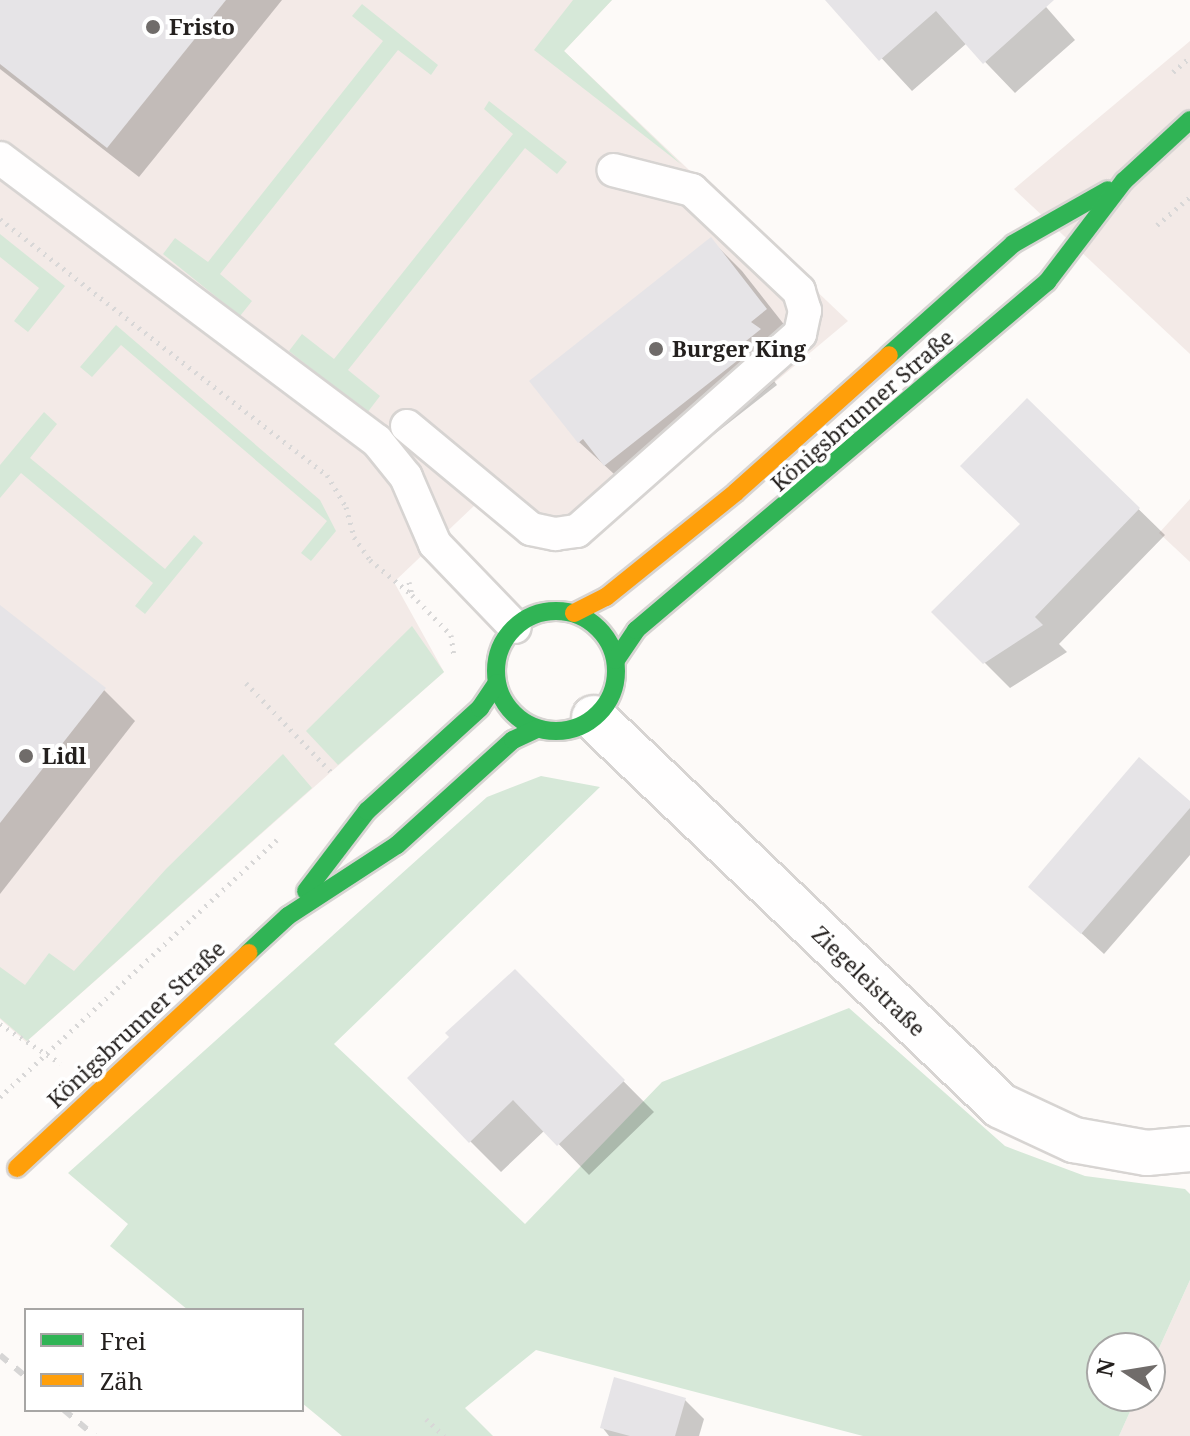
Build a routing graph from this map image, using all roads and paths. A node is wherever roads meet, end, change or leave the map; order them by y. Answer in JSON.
{"nodes":[{"id":1,"x":1190,"y":120,"type":"edge"},
{"id":2,"x":0,"y":158,"type":"edge"},
{"id":3,"x":613,"y":170,"type":"dead end"},
{"id":4,"x":1124,"y":181,"type":"junction"},
{"id":5,"x":0,"y":219,"type":"edge"},
{"id":6,"x":407,"y":426,"type":"dead end"},
{"id":7,"x":412,"y":595,"type":"dead end"},
{"id":8,"x":574,"y":613,"type":"junction"},
{"id":9,"x":515,"y":627,"type":"junction"},
{"id":10,"x":616,"y":660,"type":"junction"},
{"id":11,"x":246,"y":683,"type":"dead end"},
{"id":12,"x":497,"y":683,"type":"junction"},
{"id":13,"x":594,"y":718,"type":"junction"},
{"id":14,"x":537,"y":729,"type":"junction"},
{"id":15,"x":340,"y":781,"type":"dead end"},
{"id":16,"x":288,"y":916,"type":"junction"},
{"id":17,"x":0,"y":1024,"type":"edge"},
{"id":18,"x":48,"y":1055,"type":"junction"},
{"id":19,"x":99,"y":1089,"type":"junction"},
{"id":20,"x":0,"y":1097,"type":"edge"},
{"id":21,"x":1190,"y":1149,"type":"edge"},
{"id":22,"x":17,"y":1168,"type":"dead end"},
{"id":23,"x":426,"y":1419,"type":"dead end"},
{"id":24,"x":444,"y":1436,"type":"edge"}],
"edges":[{"from":1,"to":4,"type":"street","name":"Königsbrunner Straße"},
{"from":2,"to":9,"type":"lane"},
{"from":3,"to":6,"type":"lane"},
{"from":4,"to":8,"type":"street","name":"Königsbrunner Straße"},
{"from":4,"to":10,"type":"street","name":"Königsbrunner Straße"},
{"from":5,"to":7,"type":"path"},
{"from":8,"to":9,"type":"street"},
{"from":8,"to":10,"type":"street"},
{"from":9,"to":12,"type":"street"},
{"from":10,"to":13,"type":"street"},
{"from":11,"to":15,"type":"path"},
{"from":12,"to":14,"type":"street"},
{"from":12,"to":16,"type":"street","name":"Königsbrunner Straße"},
{"from":13,"to":14,"type":"street"},
{"from":13,"to":21,"type":"street","name":"Ziegeleistraße"},
{"from":14,"to":16,"type":"street","name":"Königsbrunner Straße"},
{"from":16,"to":19,"type":"street","name":"Königsbrunner Straße"},
{"from":17,"to":18,"type":"path"},
{"from":18,"to":19,"type":"path"},
{"from":18,"to":20,"type":"path"},
{"from":19,"to":22,"type":"street","name":"Königsbrunner Straße"},
{"from":23,"to":24,"type":"path"}]}
